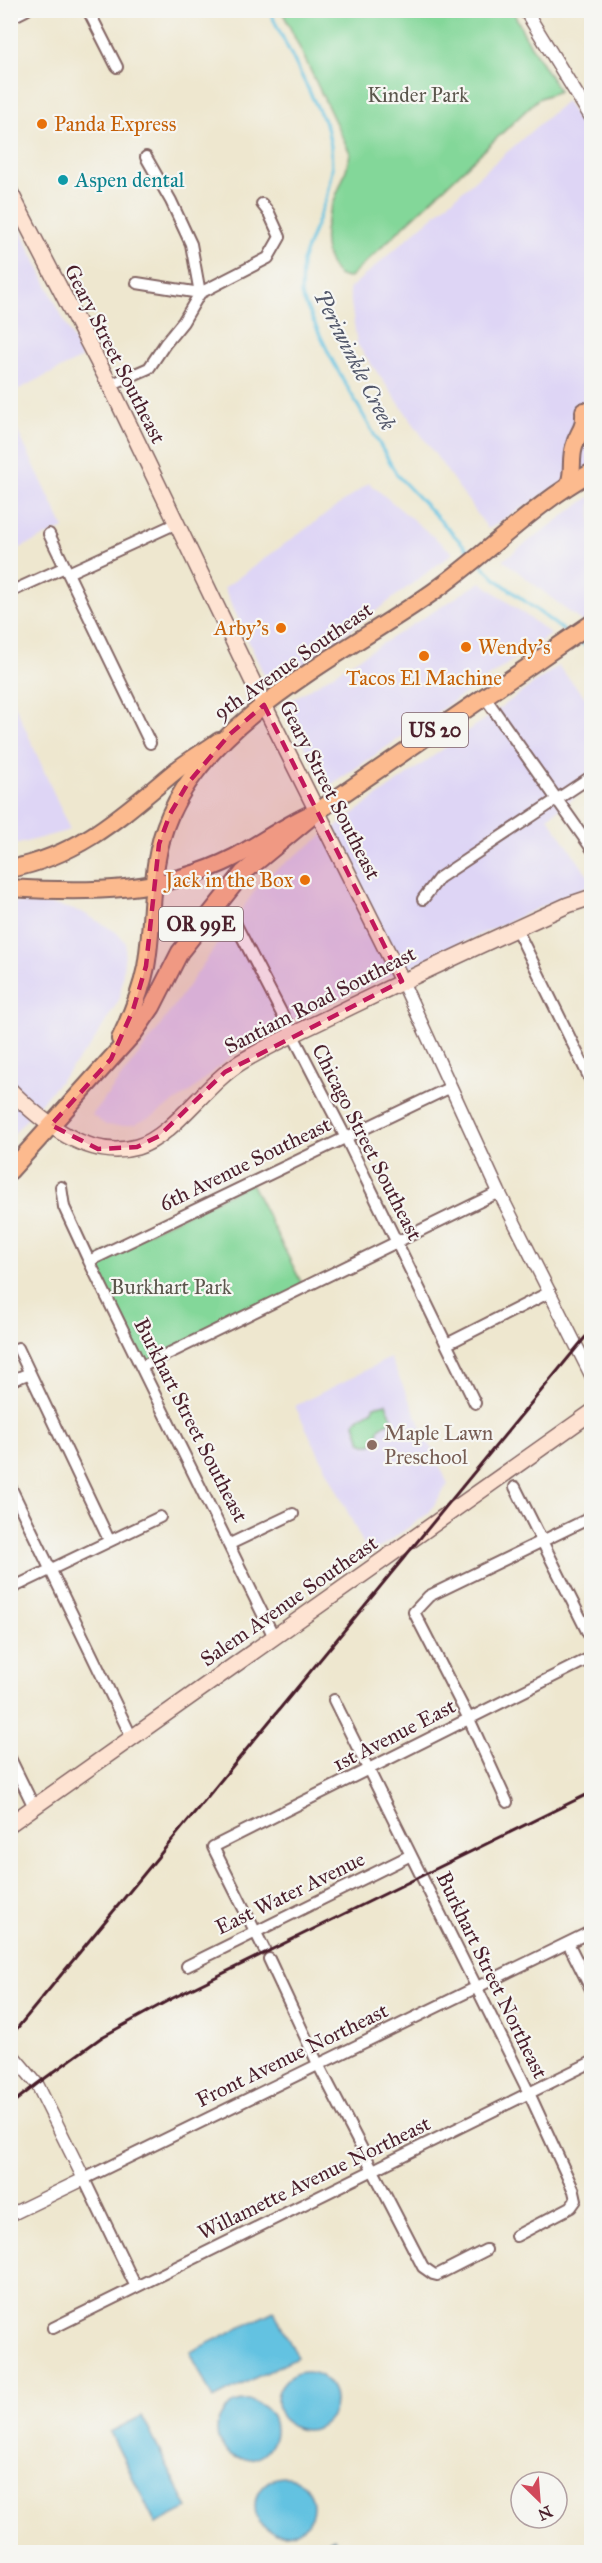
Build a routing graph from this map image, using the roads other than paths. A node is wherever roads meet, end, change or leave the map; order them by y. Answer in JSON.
{"nodes":[{"id":1,"x":26,"y":10,"type":"edge"},
{"id":2,"x":88,"y":10,"type":"edge"},
{"id":3,"x":525,"y":10,"type":"edge"},
{"id":4,"x":10,"y":18,"type":"edge"},
{"id":5,"x":117,"y":67,"type":"dead end"},
{"id":6,"x":591,"y":119,"type":"edge"},
{"id":7,"x":146,"y":158,"type":"dead end"},
{"id":8,"x":10,"y":192,"type":"edge"},
{"id":9,"x":262,"y":204,"type":"dead end"},
{"id":10,"x":137,"y":283,"type":"dead end"},
{"id":11,"x":200,"y":293,"type":"junction"},
{"id":12,"x":110,"y":385,"type":"junction"},
{"id":13,"x":591,"y":428,"type":"edge"},
{"id":14,"x":591,"y":472,"type":"edge"},
{"id":15,"x":569,"y":484,"type":"junction"},
{"id":16,"x":177,"y":523,"type":"junction"},
{"id":17,"x":49,"y":534,"type":"dead end"},
{"id":18,"x":66,"y":570,"type":"junction"},
{"id":19,"x":10,"y":592,"type":"edge"},
{"id":20,"x":585,"y":626,"type":"edge"},
{"id":21,"x":484,"y":696,"type":"junction"},
{"id":22,"x":264,"y":705,"type":"junction"},
{"id":23,"x":230,"y":734,"type":"junction"},
{"id":24,"x":150,"y":743,"type":"dead end"},
{"id":25,"x":591,"y":776,"type":"edge"},
{"id":26,"x":556,"y":801,"type":"junction"},
{"id":27,"x":318,"y":811,"type":"junction"},
{"id":28,"x":591,"y":849,"type":"edge"},
{"id":29,"x":10,"y":869,"type":"edge"},
{"id":30,"x":153,"y":885,"type":"junction"},
{"id":31,"x":10,"y":888,"type":"edge"},
{"id":32,"x":591,"y":897,"type":"edge"},
{"id":33,"x":423,"y":899,"type":"dead end"},
{"id":34,"x":213,"y":908,"type":"junction"},
{"id":35,"x":516,"y":928,"type":"junction"},
{"id":36,"x":402,"y":981,"type":"junction"},
{"id":37,"x":291,"y":1036,"type":"junction"},
{"id":38,"x":111,"y":1059,"type":"junction"},
{"id":39,"x":591,"y":1083,"type":"edge"},
{"id":40,"x":451,"y":1088,"type":"junction"},
{"id":41,"x":10,"y":1090,"type":"edge"},
{"id":42,"x":51,"y":1125,"type":"junction"},
{"id":43,"x":346,"y":1138,"type":"junction"},
{"id":44,"x":10,"y":1171,"type":"edge"},
{"id":45,"x":61,"y":1187,"type":"dead end"},
{"id":46,"x":499,"y":1192,"type":"junction"},
{"id":47,"x":397,"y":1242,"type":"junction"},
{"id":48,"x":89,"y":1261,"type":"junction"},
{"id":49,"x":550,"y":1292,"type":"junction"},
{"id":50,"x":447,"y":1344,"type":"junction"},
{"id":51,"x":18,"y":1348,"type":"dead end"},
{"id":52,"x":141,"y":1367,"type":"junction"},
{"id":53,"x":30,"y":1373,"type":"junction"},
{"id":54,"x":591,"y":1377,"type":"edge"},
{"id":55,"x":10,"y":1381,"type":"edge"},
{"id":56,"x":475,"y":1402,"type":"dead end"},
{"id":57,"x":591,"y":1412,"type":"edge"},
{"id":58,"x":10,"y":1486,"type":"edge"},
{"id":59,"x":515,"y":1487,"type":"dead end"},
{"id":60,"x":293,"y":1514,"type":"dead end"},
{"id":61,"x":160,"y":1517,"type":"dead end"},
{"id":62,"x":591,"y":1517,"type":"edge"},
{"id":63,"x":109,"y":1540,"type":"junction"},
{"id":64,"x":543,"y":1541,"type":"junction"},
{"id":65,"x":230,"y":1544,"type":"junction"},
{"id":66,"x":51,"y":1569,"type":"junction"},
{"id":67,"x":10,"y":1589,"type":"edge"},
{"id":68,"x":274,"y":1637,"type":"junction"},
{"id":69,"x":591,"y":1641,"type":"edge"},
{"id":70,"x":591,"y":1657,"type":"edge"},
{"id":71,"x":334,"y":1700,"type":"dead end"},
{"id":72,"x":469,"y":1719,"type":"junction"},
{"id":73,"x":132,"y":1738,"type":"junction"},
{"id":74,"x":10,"y":1758,"type":"edge"},
{"id":75,"x":369,"y":1769,"type":"junction"},
{"id":76,"x":507,"y":1802,"type":"dead end"},
{"id":77,"x":34,"y":1807,"type":"junction"},
{"id":78,"x":10,"y":1824,"type":"edge"},
{"id":79,"x":411,"y":1855,"type":"junction"},
{"id":80,"x":591,"y":1931,"type":"edge"},
{"id":81,"x":255,"y":1932,"type":"junction"},
{"id":82,"x":568,"y":1943,"type":"junction"},
{"id":83,"x":187,"y":1966,"type":"dead end"},
{"id":84,"x":476,"y":1988,"type":"junction"},
{"id":85,"x":591,"y":1991,"type":"edge"},
{"id":86,"x":10,"y":2052,"type":"edge"},
{"id":87,"x":591,"y":2062,"type":"edge"},
{"id":88,"x":318,"y":2064,"type":"junction"},
{"id":89,"x":529,"y":2093,"type":"junction"},
{"id":90,"x":374,"y":2170,"type":"junction"},
{"id":91,"x":84,"y":2179,"type":"junction"},
{"id":92,"x":10,"y":2215,"type":"edge"},
{"id":93,"x":516,"y":2236,"type":"dead end"},
{"id":94,"x":486,"y":2250,"type":"dead end"},
{"id":95,"x":136,"y":2287,"type":"junction"},
{"id":96,"x":53,"y":2328,"type":"dead end"}],
"edges":[{"from":1,"to":4,"type":"street"},
{"from":2,"to":5,"type":"street"},
{"from":3,"to":6,"type":"street"},
{"from":7,"to":11,"type":"street"},
{"from":8,"to":12,"type":"main road","name":"Geary Street Southeast"},
{"from":9,"to":11,"type":"street"},
{"from":10,"to":11,"type":"street"},
{"from":11,"to":12,"type":"street"},
{"from":12,"to":16,"type":"main road","name":"Geary Street Southeast"},
{"from":13,"to":15,"type":"main road"},
{"from":14,"to":15,"type":"main road","name":"9th Avenue Southeast"},
{"from":15,"to":22,"type":"main road","name":"9th Avenue Southeast"},
{"from":16,"to":18,"type":"street"},
{"from":16,"to":22,"type":"main road","name":"Geary Street Southeast"},
{"from":17,"to":18,"type":"street"},
{"from":18,"to":19,"type":"street"},
{"from":18,"to":24,"type":"street"},
{"from":20,"to":21,"type":"main road","number":"US 20"},
{"from":21,"to":26,"type":"street"},
{"from":21,"to":27,"type":"main road","number":"US 20"},
{"from":22,"to":23,"type":"main road","name":"9th Avenue Southeast"},
{"from":22,"to":27,"type":"main road","name":"Geary Street Southeast"},
{"from":23,"to":29,"type":"main road","name":"9th Avenue Southeast"},
{"from":23,"to":30,"type":"main road","number":"OR 99E"},
{"from":25,"to":26,"type":"street"},
{"from":26,"to":28,"type":"street"},
{"from":26,"to":33,"type":"street"},
{"from":27,"to":30,"type":"main road","number":"US 20"},
{"from":27,"to":34,"type":"main road","number":"OR 99E"},
{"from":27,"to":36,"type":"main road","name":"Geary Street Southeast"},
{"from":30,"to":31,"type":"main road","number":"US 20"},
{"from":30,"to":38,"type":"main road","number":"OR 99E"},
{"from":32,"to":35,"type":"main road","name":"Santiam Road Southeast"},
{"from":34,"to":37,"type":"street","name":"Chicago Street Southeast"},
{"from":34,"to":38,"type":"main road","number":"OR 99E"},
{"from":35,"to":36,"type":"main road","name":"Santiam Road Southeast"},
{"from":35,"to":39,"type":"street"},
{"from":36,"to":37,"type":"main road","name":"Santiam Road Southeast"},
{"from":36,"to":40,"type":"street","name":"Geary Street Southeast"},
{"from":37,"to":42,"type":"main road","name":"Santiam Road Southeast"},
{"from":37,"to":43,"type":"street","name":"Chicago Street Southeast"},
{"from":38,"to":42,"type":"main road","number":"OR 99E"},
{"from":40,"to":43,"type":"street","name":"6th Avenue Southeast"},
{"from":40,"to":46,"type":"street","name":"Geary Street Southeast"},
{"from":41,"to":42,"type":"main road"},
{"from":42,"to":44,"type":"main road","number":"OR 99E"},
{"from":43,"to":47,"type":"street","name":"Chicago Street Southeast"},
{"from":43,"to":48,"type":"street","name":"6th Avenue Southeast"},
{"from":45,"to":48,"type":"street","name":"Burkhart Street Southeast"},
{"from":46,"to":47,"type":"street"},
{"from":46,"to":49,"type":"street","name":"Geary Street Southeast"},
{"from":47,"to":50,"type":"street","name":"Chicago Street Southeast"},
{"from":47,"to":52,"type":"street"},
{"from":48,"to":52,"type":"street","name":"Burkhart Street Southeast"},
{"from":49,"to":50,"type":"street"},
{"from":49,"to":54,"type":"street","name":"Geary Street Southeast"},
{"from":50,"to":56,"type":"street","name":"Chicago Street Southeast"},
{"from":51,"to":53,"type":"street"},
{"from":52,"to":65,"type":"street","name":"Burkhart Street Southeast"},
{"from":53,"to":55,"type":"street"},
{"from":53,"to":63,"type":"street"},
{"from":57,"to":68,"type":"main road","name":"Salem Avenue Southeast"},
{"from":58,"to":66,"type":"street"},
{"from":59,"to":64,"type":"street"},
{"from":60,"to":65,"type":"street"},
{"from":61,"to":63,"type":"street"},
{"from":62,"to":64,"type":"street"},
{"from":63,"to":66,"type":"street"},
{"from":64,"to":69,"type":"street"},
{"from":64,"to":72,"type":"street"},
{"from":65,"to":68,"type":"street","name":"Burkhart Street Southeast"},
{"from":66,"to":67,"type":"street"},
{"from":66,"to":73,"type":"street"},
{"from":68,"to":73,"type":"main road","name":"Salem Avenue Southeast"},
{"from":70,"to":72,"type":"street","name":"1st Avenue East"},
{"from":71,"to":75,"type":"street"},
{"from":72,"to":75,"type":"street","name":"1st Avenue East"},
{"from":72,"to":76,"type":"street"},
{"from":73,"to":77,"type":"main road","name":"Salem Avenue Southeast"},
{"from":74,"to":77,"type":"street"},
{"from":75,"to":79,"type":"street","name":"Burkhart Street Northeast"},
{"from":75,"to":81,"type":"street","name":"1st Avenue East"},
{"from":77,"to":78,"type":"main road","name":"Salem Avenue Southeast"},
{"from":79,"to":81,"type":"street","name":"East Water Avenue"},
{"from":79,"to":84,"type":"street","name":"Burkhart Street Northeast"},
{"from":80,"to":82,"type":"street","name":"Front Avenue Northeast"},
{"from":81,"to":83,"type":"street","name":"East Water Avenue"},
{"from":81,"to":88,"type":"street"},
{"from":82,"to":84,"type":"street","name":"Front Avenue Northeast"},
{"from":82,"to":85,"type":"street"},
{"from":84,"to":88,"type":"street","name":"Front Avenue Northeast"},
{"from":84,"to":89,"type":"street","name":"Burkhart Street Northeast"},
{"from":86,"to":91,"type":"street"},
{"from":87,"to":89,"type":"street","name":"Willamette Avenue Northeast"},
{"from":88,"to":90,"type":"street"},
{"from":88,"to":91,"type":"street","name":"Front Avenue Northeast"},
{"from":89,"to":90,"type":"street","name":"Willamette Avenue Northeast"},
{"from":89,"to":93,"type":"street","name":"Burkhart Street Northeast"},
{"from":90,"to":94,"type":"street"},
{"from":90,"to":95,"type":"street","name":"Willamette Avenue Northeast"},
{"from":91,"to":92,"type":"street","name":"Front Avenue Northeast"},
{"from":91,"to":95,"type":"street"},
{"from":95,"to":96,"type":"street","name":"Willamette Avenue Northeast"}]}
